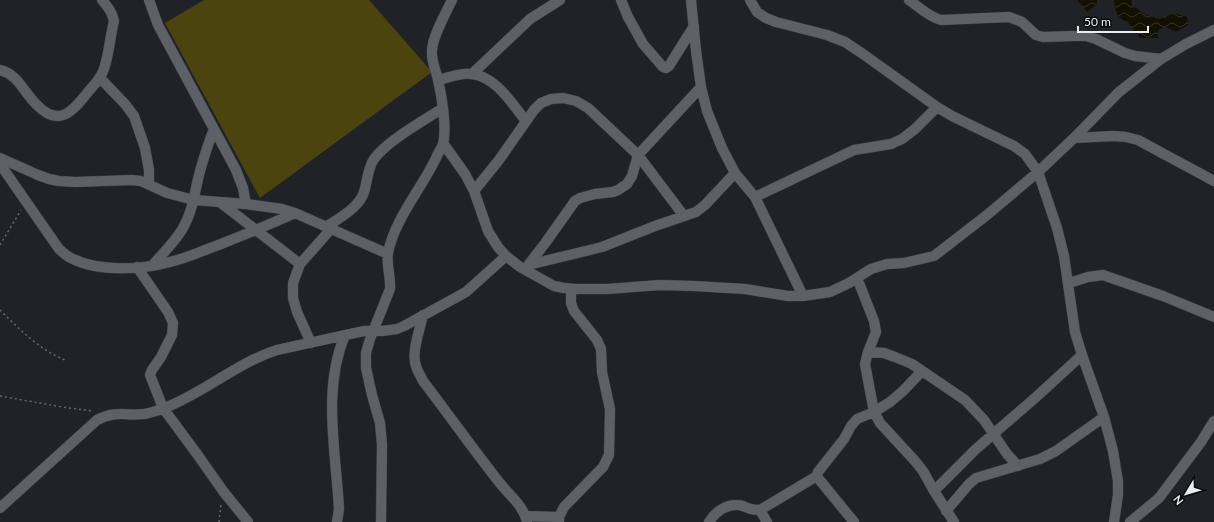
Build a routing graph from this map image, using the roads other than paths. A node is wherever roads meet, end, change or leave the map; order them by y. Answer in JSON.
{"nodes":[{"id":1,"x":102,"y":0,"type":"edge"},
{"id":2,"x":452,"y":0,"type":"edge"},
{"id":3,"x":560,"y":0,"type":"edge"},
{"id":4,"x":621,"y":0,"type":"edge"},
{"id":5,"x":691,"y":0,"type":"edge"},
{"id":6,"x":750,"y":0,"type":"edge"},
{"id":7,"x":909,"y":0,"type":"edge"},
{"id":8,"x":150,"y":1,"type":"edge"},
{"id":9,"x":694,"y":26,"type":"junction"},
{"id":10,"x":1214,"y":30,"type":"edge"},
{"id":11,"x":1161,"y":59,"type":"junction"},
{"id":12,"x":0,"y":70,"type":"edge"},
{"id":13,"x":472,"y":74,"type":"junction"},
{"id":14,"x":100,"y":78,"type":"junction"},
{"id":15,"x":438,"y":80,"type":"junction"},
{"id":16,"x":701,"y":87,"type":"junction"},
{"id":17,"x":937,"y":107,"type":"junction"},
{"id":18,"x":443,"y":108,"type":"junction"},
{"id":19,"x":526,"y":121,"type":"junction"},
{"id":20,"x":214,"y":128,"type":"junction"},
{"id":21,"x":1074,"y":138,"type":"junction"},
{"id":22,"x":443,"y":143,"type":"junction"},
{"id":23,"x":638,"y":155,"type":"junction"},
{"id":24,"x":0,"y":158,"type":"edge"},
{"id":25,"x":0,"y":164,"type":"edge"},
{"id":26,"x":1038,"y":172,"type":"junction"},
{"id":27,"x":735,"y":173,"type":"junction"},
{"id":28,"x":1214,"y":181,"type":"edge"},
{"id":29,"x":149,"y":184,"type":"junction"},
{"id":30,"x":474,"y":191,"type":"junction"},
{"id":31,"x":755,"y":197,"type":"junction"},
{"id":32,"x":194,"y":200,"type":"junction"},
{"id":33,"x":221,"y":203,"type":"junction"},
{"id":34,"x":246,"y":204,"type":"junction"},
{"id":35,"x":295,"y":213,"type":"junction"},
{"id":36,"x":684,"y":216,"type":"junction"},
{"id":37,"x":329,"y":228,"type":"junction"},
{"id":38,"x":256,"y":230,"type":"junction"},
{"id":39,"x":388,"y":254,"type":"junction"},
{"id":40,"x":506,"y":256,"type":"junction"},
{"id":41,"x":300,"y":264,"type":"junction"},
{"id":42,"x":152,"y":266,"type":"junction"},
{"id":43,"x":524,"y":266,"type":"junction"},
{"id":44,"x":137,"y":267,"type":"junction"},
{"id":45,"x":857,"y":278,"type":"junction"},
{"id":46,"x":1069,"y":283,"type":"junction"},
{"id":47,"x":571,"y":289,"type":"junction"},
{"id":48,"x":803,"y":296,"type":"junction"},
{"id":49,"x":423,"y":315,"type":"junction"},
{"id":50,"x":1214,"y":317,"type":"edge"},
{"id":51,"x":373,"y":331,"type":"junction"},
{"id":52,"x":345,"y":335,"type":"junction"},
{"id":53,"x":311,"y":343,"type":"junction"},
{"id":54,"x":868,"y":352,"type":"junction"},
{"id":55,"x":1082,"y":356,"type":"junction"},
{"id":56,"x":922,"y":371,"type":"junction"},
{"id":57,"x":163,"y":408,"type":"junction"},
{"id":58,"x":874,"y":412,"type":"junction"},
{"id":59,"x":1104,"y":417,"type":"junction"},
{"id":60,"x":1214,"y":421,"type":"edge"},
{"id":61,"x":993,"y":433,"type":"junction"},
{"id":62,"x":1018,"y":466,"type":"junction"},
{"id":63,"x":817,"y":476,"type":"junction"},
{"id":64,"x":934,"y":491,"type":"junction"},
{"id":65,"x":0,"y":508,"type":"edge"},
{"id":66,"x":760,"y":510,"type":"junction"},
{"id":67,"x":946,"y":510,"type":"junction"},
{"id":68,"x":526,"y":519,"type":"edge"},
{"id":69,"x":559,"y":520,"type":"edge"},
{"id":70,"x":248,"y":522,"type":"edge"},
{"id":71,"x":337,"y":522,"type":"edge"},
{"id":72,"x":381,"y":522,"type":"edge"},
{"id":73,"x":709,"y":522,"type":"edge"},
{"id":74,"x":767,"y":522,"type":"edge"},
{"id":75,"x":854,"y":522,"type":"edge"},
{"id":76,"x":954,"y":522,"type":"edge"},
{"id":77,"x":1114,"y":522,"type":"edge"},
{"id":78,"x":1130,"y":522,"type":"edge"}],
"edges":[{"from":1,"to":14,"type":"street"},
{"from":2,"to":15,"type":"street"},
{"from":3,"to":13,"type":"street"},
{"from":4,"to":9,"type":"street"},
{"from":5,"to":9,"type":"street"},
{"from":6,"to":17,"type":"street"},
{"from":7,"to":11,"type":"street"},
{"from":8,"to":20,"type":"street"},
{"from":9,"to":16,"type":"street"},
{"from":10,"to":11,"type":"street"},
{"from":11,"to":21,"type":"street"},
{"from":12,"to":14,"type":"street"},
{"from":13,"to":15,"type":"street"},
{"from":13,"to":19,"type":"street"},
{"from":14,"to":29,"type":"street"},
{"from":15,"to":18,"type":"street"},
{"from":16,"to":23,"type":"street"},
{"from":16,"to":27,"type":"street"},
{"from":17,"to":26,"type":"street"},
{"from":17,"to":31,"type":"street"},
{"from":18,"to":22,"type":"street"},
{"from":18,"to":37,"type":"street"},
{"from":19,"to":23,"type":"street"},
{"from":19,"to":30,"type":"street"},
{"from":20,"to":32,"type":"street"},
{"from":20,"to":34,"type":"street"},
{"from":21,"to":26,"type":"street"},
{"from":21,"to":28,"type":"street"},
{"from":22,"to":30,"type":"street"},
{"from":22,"to":39,"type":"street"},
{"from":23,"to":36,"type":"street"},
{"from":23,"to":43,"type":"street"},
{"from":24,"to":29,"type":"street"},
{"from":25,"to":44,"type":"street"},
{"from":26,"to":45,"type":"street"},
{"from":26,"to":46,"type":"street"},
{"from":27,"to":31,"type":"street"},
{"from":27,"to":36,"type":"street"},
{"from":29,"to":32,"type":"street"},
{"from":30,"to":40,"type":"street"},
{"from":31,"to":48,"type":"street"},
{"from":32,"to":33,"type":"street"},
{"from":32,"to":42,"type":"street"},
{"from":33,"to":34,"type":"street"},
{"from":33,"to":38,"type":"street"},
{"from":34,"to":35,"type":"street"},
{"from":35,"to":37,"type":"street"},
{"from":35,"to":38,"type":"street"},
{"from":36,"to":43,"type":"street"},
{"from":37,"to":39,"type":"street"},
{"from":37,"to":41,"type":"street"},
{"from":38,"to":41,"type":"street"},
{"from":38,"to":42,"type":"street"},
{"from":39,"to":51,"type":"street"},
{"from":40,"to":43,"type":"street"},
{"from":40,"to":49,"type":"street"},
{"from":41,"to":53,"type":"street"},
{"from":42,"to":44,"type":"street"},
{"from":43,"to":47,"type":"street"},
{"from":44,"to":57,"type":"street"},
{"from":45,"to":48,"type":"street"},
{"from":45,"to":54,"type":"street"},
{"from":46,"to":50,"type":"street"},
{"from":46,"to":55,"type":"street"},
{"from":47,"to":48,"type":"street"},
{"from":47,"to":69,"type":"street"},
{"from":49,"to":51,"type":"street"},
{"from":49,"to":68,"type":"street"},
{"from":51,"to":52,"type":"street"},
{"from":51,"to":72,"type":"street"},
{"from":52,"to":53,"type":"street"},
{"from":52,"to":71,"type":"street"},
{"from":53,"to":57,"type":"street"},
{"from":54,"to":56,"type":"street"},
{"from":54,"to":58,"type":"street"},
{"from":55,"to":59,"type":"street"},
{"from":55,"to":61,"type":"street"},
{"from":56,"to":58,"type":"street"},
{"from":56,"to":61,"type":"street"},
{"from":57,"to":65,"type":"street"},
{"from":57,"to":70,"type":"street"},
{"from":58,"to":63,"type":"street"},
{"from":58,"to":64,"type":"street"},
{"from":59,"to":62,"type":"street"},
{"from":59,"to":77,"type":"street"},
{"from":60,"to":78,"type":"street"},
{"from":61,"to":62,"type":"street"},
{"from":61,"to":64,"type":"street"},
{"from":62,"to":67,"type":"street"},
{"from":63,"to":66,"type":"street"},
{"from":63,"to":75,"type":"street"},
{"from":64,"to":67,"type":"street"},
{"from":66,"to":73,"type":"street"},
{"from":66,"to":74,"type":"street"},
{"from":67,"to":76,"type":"street"},
{"from":68,"to":69,"type":"street"}]}
